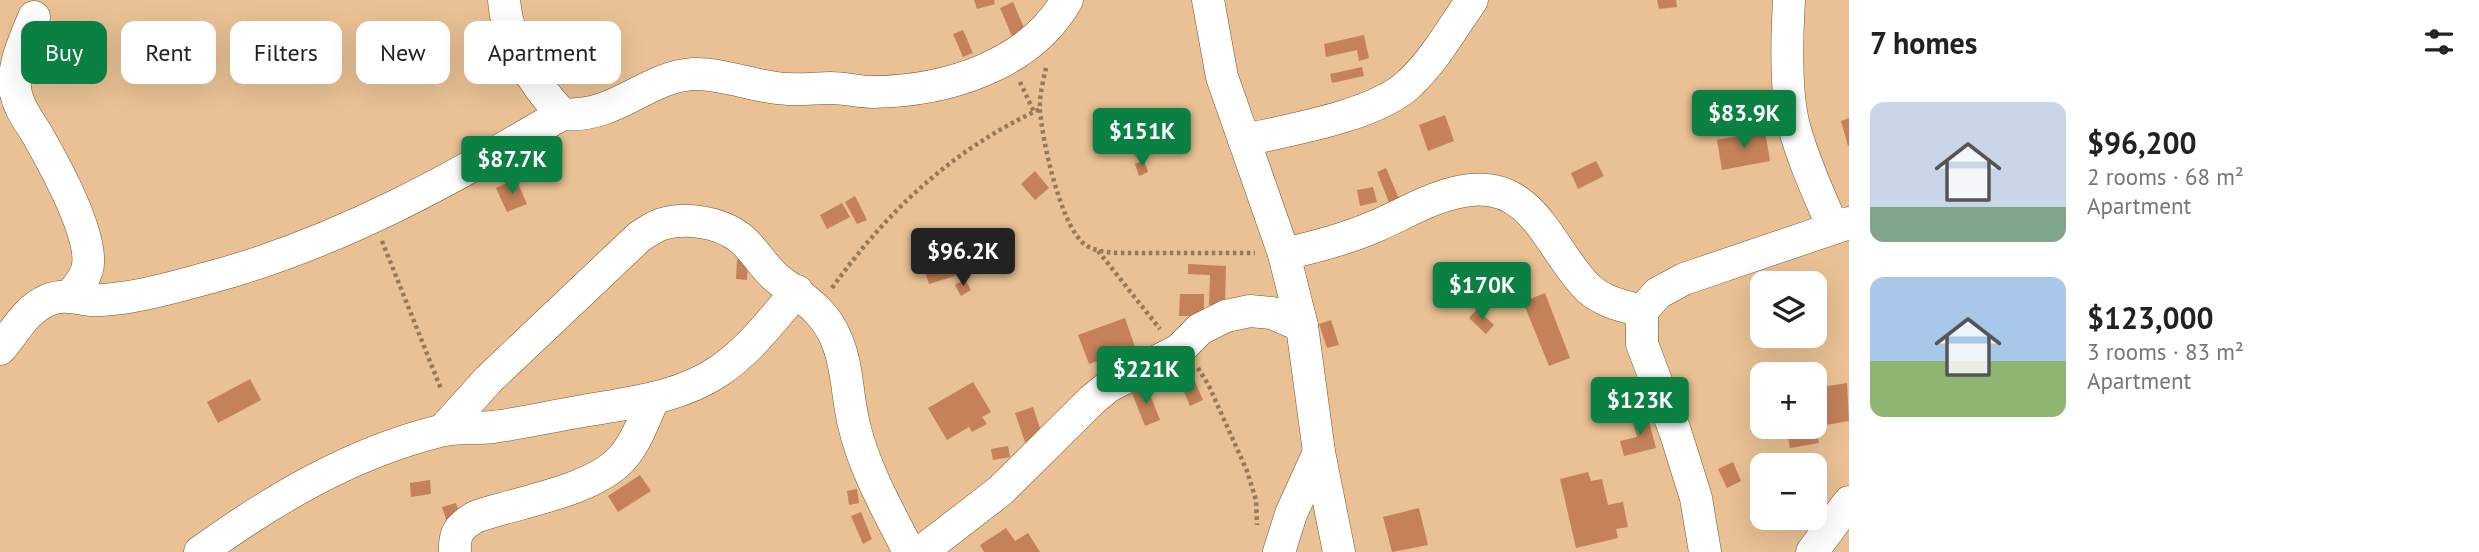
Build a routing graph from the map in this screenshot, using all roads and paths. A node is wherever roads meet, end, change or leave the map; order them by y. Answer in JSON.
{"nodes":[{"id":1,"x":504,"y":0,"type":"edge"},
{"id":2,"x":1067,"y":0,"type":"edge"},
{"id":3,"x":1208,"y":0,"type":"edge"},
{"id":4,"x":1472,"y":0,"type":"edge"},
{"id":5,"x":1789,"y":0,"type":"edge"},
{"id":6,"x":34,"y":17,"type":"dead end"},
{"id":7,"x":1046,"y":66,"type":"dead end"},
{"id":8,"x":1040,"y":109,"type":"junction"},
{"id":9,"x":562,"y":114,"type":"junction"},
{"id":10,"x":1244,"y":140,"type":"junction"},
{"id":11,"x":371,"y":217,"type":"junction"},
{"id":12,"x":1841,"y":225,"type":"edge"},
{"id":13,"x":1097,"y":251,"type":"junction"},
{"id":14,"x":1284,"y":254,"type":"junction"},
{"id":15,"x":70,"y":296,"type":"junction"},
{"id":16,"x":807,"y":300,"type":"junction"},
{"id":17,"x":1642,"y":311,"type":"junction"},
{"id":18,"x":1302,"y":326,"type":"junction"},
{"id":19,"x":0,"y":349,"type":"edge"},
{"id":20,"x":1179,"y":350,"type":"junction"},
{"id":21,"x":654,"y":398,"type":"junction"},
{"id":22,"x":448,"y":425,"type":"junction"},
{"id":23,"x":1319,"y":452,"type":"junction"},
{"id":24,"x":1849,"y":502,"type":"edge"},
{"id":25,"x":1257,"y":529,"type":"dead end"},
{"id":26,"x":200,"y":552,"type":"edge"},
{"id":27,"x":455,"y":552,"type":"edge"},
{"id":28,"x":909,"y":552,"type":"edge"},
{"id":29,"x":921,"y":552,"type":"edge"},
{"id":30,"x":1279,"y":552,"type":"edge"},
{"id":31,"x":1339,"y":552,"type":"edge"},
{"id":32,"x":1705,"y":552,"type":"edge"},
{"id":33,"x":1812,"y":552,"type":"edge"}],
"edges":[{"from":1,"to":9,"type":"street"},
{"from":2,"to":9,"type":"street"},
{"from":3,"to":10,"type":"street"},
{"from":4,"to":10,"type":"street"},
{"from":5,"to":12,"type":"street"},
{"from":6,"to":15,"type":"street"},
{"from":7,"to":8,"type":"path"},
{"from":8,"to":13,"type":"path"},
{"from":8,"to":16,"type":"path"},
{"from":9,"to":11,"type":"street"},
{"from":10,"to":14,"type":"street"},
{"from":11,"to":15,"type":"street"},
{"from":11,"to":22,"type":"path"},
{"from":12,"to":17,"type":"street"},
{"from":13,"to":14,"type":"path"},
{"from":13,"to":20,"type":"path"},
{"from":14,"to":17,"type":"street"},
{"from":14,"to":18,"type":"street"},
{"from":15,"to":19,"type":"street"},
{"from":16,"to":21,"type":"street"},
{"from":16,"to":22,"type":"street"},
{"from":16,"to":28,"type":"street"},
{"from":17,"to":32,"type":"street"},
{"from":18,"to":20,"type":"street"},
{"from":18,"to":23,"type":"street"},
{"from":20,"to":25,"type":"path"},
{"from":20,"to":29,"type":"street"},
{"from":21,"to":22,"type":"street"},
{"from":21,"to":27,"type":"street"},
{"from":22,"to":26,"type":"street"},
{"from":23,"to":30,"type":"street"},
{"from":23,"to":31,"type":"street"},
{"from":24,"to":33,"type":"street"}]}
